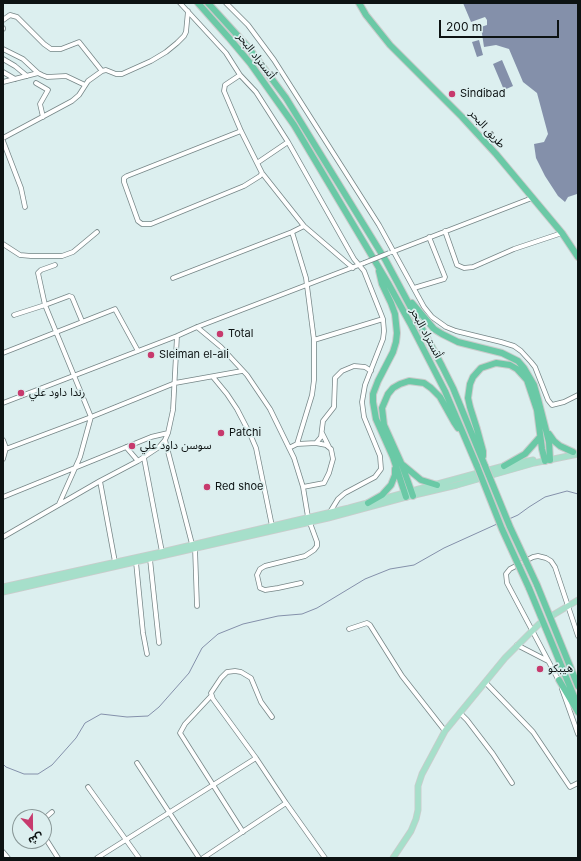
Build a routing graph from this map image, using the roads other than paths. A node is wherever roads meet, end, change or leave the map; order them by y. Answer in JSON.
{"nodes":[{"id":1,"x":180,"y":3,"type":"edge"},
{"id":2,"x":198,"y":3,"type":"edge"},
{"id":3,"x":208,"y":3,"type":"edge"},
{"id":4,"x":226,"y":3,"type":"edge"},
{"id":5,"x":359,"y":3,"type":"edge"},
{"id":6,"x":188,"y":11,"type":"junction"},
{"id":7,"x":3,"y":20,"type":"edge"},
{"id":8,"x":3,"y":49,"type":"edge"},
{"id":9,"x":3,"y":59,"type":"edge"},
{"id":10,"x":102,"y":71,"type":"junction"},
{"id":11,"x":3,"y":72,"type":"edge"},
{"id":12,"x":38,"y":73,"type":"junction"},
{"id":13,"x":240,"y":75,"type":"junction"},
{"id":14,"x":27,"y":76,"type":"junction"},
{"id":15,"x":15,"y":79,"type":"junction"},
{"id":16,"x":3,"y":82,"type":"edge"},
{"id":17,"x":36,"y":83,"type":"dead end"},
{"id":18,"x":85,"y":85,"type":"junction"},
{"id":19,"x":43,"y":116,"type":"junction"},
{"id":20,"x":241,"y":131,"type":"junction"},
{"id":21,"x":4,"y":137,"type":"edge"},
{"id":22,"x":288,"y":142,"type":"junction"},
{"id":23,"x":257,"y":163,"type":"junction"},
{"id":24,"x":262,"y":173,"type":"junction"},
{"id":25,"x":532,"y":198,"type":"junction"},
{"id":26,"x":25,"y":207,"type":"dead end"},
{"id":27,"x":304,"y":226,"type":"junction"},
{"id":28,"x":445,"y":231,"type":"junction"},
{"id":29,"x":97,"y":232,"type":"dead end"},
{"id":30,"x":292,"y":232,"type":"junction"},
{"id":31,"x":562,"y":233,"type":"junction"},
{"id":32,"x":429,"y":237,"type":"junction"},
{"id":33,"x":3,"y":244,"type":"edge"},
{"id":34,"x":392,"y":252,"type":"junction"},
{"id":35,"x":578,"y":257,"type":"edge"},
{"id":36,"x":361,"y":264,"type":"junction"},
{"id":37,"x":55,"y":265,"type":"dead end"},
{"id":38,"x":377,"y":266,"type":"junction"},
{"id":39,"x":353,"y":268,"type":"junction"},
{"id":40,"x":173,"y":278,"type":"dead end"},
{"id":41,"x":307,"y":284,"type":"junction"},
{"id":42,"x":414,"y":288,"type":"junction"},
{"id":43,"x":406,"y":297,"type":"junction"},
{"id":44,"x":45,"y":306,"type":"junction"},
{"id":45,"x":14,"y":315,"type":"dead end"},
{"id":46,"x":383,"y":319,"type":"junction"},
{"id":47,"x":82,"y":321,"type":"junction"},
{"id":48,"x":197,"y":328,"type":"junction"},
{"id":49,"x":56,"y":331,"type":"junction"},
{"id":50,"x":177,"y":336,"type":"junction"},
{"id":51,"x":314,"y":340,"type":"junction"},
{"id":52,"x":138,"y":351,"type":"junction"},
{"id":53,"x":3,"y":352,"type":"edge"},
{"id":54,"x":242,"y":371,"type":"junction"},
{"id":55,"x":371,"y":371,"type":"junction"},
{"id":56,"x":74,"y":374,"type":"junction"},
{"id":57,"x":213,"y":377,"type":"junction"},
{"id":58,"x":175,"y":383,"type":"junction"},
{"id":59,"x":578,"y":395,"type":"edge"},
{"id":60,"x":3,"y":403,"type":"edge"},
{"id":61,"x":91,"y":417,"type":"junction"},
{"id":62,"x":546,"y":429,"type":"junction"},
{"id":63,"x":462,"y":432,"type":"junction"},
{"id":64,"x":168,"y":433,"type":"junction"},
{"id":65,"x":322,"y":433,"type":"junction"},
{"id":66,"x":540,"y":437,"type":"junction"},
{"id":67,"x":3,"y":440,"type":"edge"},
{"id":68,"x":165,"y":440,"type":"junction"},
{"id":69,"x":316,"y":443,"type":"junction"},
{"id":70,"x":297,"y":444,"type":"junction"},
{"id":71,"x":126,"y":447,"type":"junction"},
{"id":72,"x":329,"y":447,"type":"junction"},
{"id":73,"x":289,"y":448,"type":"junction"},
{"id":74,"x":5,"y":449,"type":"edge"},
{"id":75,"x":576,"y":452,"type":"edge"},
{"id":76,"x":144,"y":458,"type":"junction"},
{"id":77,"x":3,"y":459,"type":"edge"},
{"id":78,"x":547,"y":459,"type":"junction"},
{"id":79,"x":138,"y":461,"type":"junction"},
{"id":80,"x":484,"y":463,"type":"junction"},
{"id":81,"x":399,"y":465,"type":"junction"},
{"id":82,"x":504,"y":466,"type":"junction"},
{"id":83,"x":76,"y":467,"type":"junction"},
{"id":84,"x":100,"y":481,"type":"junction"},
{"id":85,"x":437,"y":485,"type":"junction"},
{"id":86,"x":303,"y":487,"type":"junction"},
{"id":87,"x":412,"y":494,"type":"junction"},
{"id":88,"x":405,"y":495,"type":"junction"},
{"id":89,"x":3,"y":497,"type":"edge"},
{"id":90,"x":368,"y":503,"type":"junction"},
{"id":91,"x":59,"y":504,"type":"junction"},
{"id":92,"x":330,"y":512,"type":"junction"},
{"id":93,"x":309,"y":520,"type":"junction"},
{"id":94,"x":272,"y":526,"type":"junction"},
{"id":95,"x":3,"y":537,"type":"edge"},
{"id":96,"x":193,"y":546,"type":"junction"},
{"id":97,"x":162,"y":552,"type":"junction"},
{"id":98,"x":150,"y":558,"type":"junction"},
{"id":99,"x":115,"y":562,"type":"junction"},
{"id":100,"x":136,"y":562,"type":"junction"},
{"id":101,"x":301,"y":583,"type":"dead end"},
{"id":102,"x":3,"y":587,"type":"edge"},
{"id":103,"x":3,"y":592,"type":"edge"},
{"id":104,"x":578,"y":600,"type":"edge"},
{"id":105,"x":197,"y":606,"type":"dead end"},
{"id":106,"x":567,"y":607,"type":"junction"},
{"id":107,"x":554,"y":615,"type":"dead end"},
{"id":108,"x":539,"y":624,"type":"dead end"},
{"id":109,"x":349,"y":629,"type":"dead end"},
{"id":110,"x":532,"y":631,"type":"junction"},
{"id":111,"x":578,"y":636,"type":"edge"},
{"id":112,"x":159,"y":643,"type":"dead end"},
{"id":113,"x":517,"y":645,"type":"junction"},
{"id":114,"x":148,"y":654,"type":"dead end"},
{"id":115,"x":548,"y":661,"type":"junction"},
{"id":116,"x":559,"y":680,"type":"junction"},
{"id":117,"x":486,"y":683,"type":"junction"},
{"id":118,"x":578,"y":686,"type":"edge"},
{"id":119,"x":211,"y":696,"type":"junction"},
{"id":120,"x":578,"y":706,"type":"edge"},
{"id":121,"x":578,"y":712,"type":"edge"},
{"id":122,"x":460,"y":713,"type":"junction"},
{"id":123,"x":272,"y":717,"type":"dead end"},
{"id":124,"x":445,"y":731,"type":"junction"},
{"id":125,"x":578,"y":734,"type":"edge"},
{"id":126,"x":256,"y":758,"type":"junction"},
{"id":127,"x":137,"y":763,"type":"dead end"},
{"id":128,"x":512,"y":783,"type":"dead end"},
{"id":129,"x":578,"y":783,"type":"edge"},
{"id":130,"x":213,"y":784,"type":"junction"},
{"id":131,"x":88,"y":787,"type":"dead end"},
{"id":132,"x":286,"y":804,"type":"junction"},
{"id":133,"x":169,"y":812,"type":"junction"},
{"id":134,"x":243,"y":832,"type":"junction"},
{"id":135,"x":126,"y":839,"type":"junction"},
{"id":136,"x":52,"y":849,"type":"edge"},
{"id":137,"x":3,"y":852,"type":"edge"},
{"id":138,"x":6,"y":857,"type":"edge"},
{"id":139,"x":58,"y":858,"type":"edge"},
{"id":140,"x":96,"y":858,"type":"edge"},
{"id":141,"x":138,"y":858,"type":"edge"},
{"id":142,"x":199,"y":858,"type":"edge"},
{"id":143,"x":203,"y":858,"type":"edge"},
{"id":144,"x":325,"y":858,"type":"edge"},
{"id":145,"x":393,"y":858,"type":"edge"}],
"edges":[{"from":1,"to":6,"type":"street"},
{"from":2,"to":38,"type":"highway","name":"أتستراد البحر"},
{"from":3,"to":43,"type":"highway","name":"أتستراد البحر"},
{"from":4,"to":34,"type":"street"},
{"from":5,"to":25,"type":"highway","name":"طريق البحر"},
{"from":6,"to":10,"type":"street"},
{"from":6,"to":13,"type":"street"},
{"from":7,"to":10,"type":"street"},
{"from":8,"to":12,"type":"street"},
{"from":9,"to":14,"type":"street"},
{"from":10,"to":18,"type":"street"},
{"from":11,"to":15,"type":"street"},
{"from":12,"to":14,"type":"street"},
{"from":12,"to":18,"type":"street"},
{"from":13,"to":20,"type":"street"},
{"from":13,"to":22,"type":"street"},
{"from":14,"to":15,"type":"street"},
{"from":15,"to":16,"type":"street"},
{"from":17,"to":19,"type":"street"},
{"from":18,"to":19,"type":"street"},
{"from":19,"to":21,"type":"street"},
{"from":20,"to":23,"type":"street"},
{"from":20,"to":24,"type":"street"},
{"from":21,"to":26,"type":"street"},
{"from":22,"to":23,"type":"street"},
{"from":22,"to":36,"type":"street"},
{"from":23,"to":24,"type":"street"},
{"from":24,"to":27,"type":"street"},
{"from":25,"to":28,"type":"street"},
{"from":25,"to":31,"type":"highway","name":"طريق البحر"},
{"from":27,"to":30,"type":"street"},
{"from":27,"to":39,"type":"street"},
{"from":28,"to":31,"type":"street"},
{"from":28,"to":32,"type":"street"},
{"from":29,"to":33,"type":"street"},
{"from":30,"to":40,"type":"street"},
{"from":30,"to":41,"type":"street"},
{"from":31,"to":35,"type":"highway","name":"طريق البحر"},
{"from":32,"to":34,"type":"street"},
{"from":32,"to":42,"type":"street"},
{"from":34,"to":36,"type":"street","bridge":true},
{"from":34,"to":42,"type":"street"},
{"from":36,"to":39,"type":"street"},
{"from":36,"to":46,"type":"street"},
{"from":37,"to":44,"type":"street"},
{"from":38,"to":63,"type":"highway","name":"أتستراد البحر"},
{"from":38,"to":81,"type":"highway"},
{"from":39,"to":41,"type":"street"},
{"from":41,"to":48,"type":"street"},
{"from":41,"to":51,"type":"street"},
{"from":42,"to":59,"type":"street"},
{"from":43,"to":62,"type":"highway"},
{"from":43,"to":80,"type":"highway","name":"أتستراد البحر"},
{"from":44,"to":45,"type":"street"},
{"from":44,"to":47,"type":"street"},
{"from":44,"to":49,"type":"street"},
{"from":46,"to":51,"type":"street"},
{"from":46,"to":55,"type":"street"},
{"from":47,"to":49,"type":"street"},
{"from":47,"to":52,"type":"street"},
{"from":48,"to":50,"type":"street"},
{"from":48,"to":54,"type":"street"},
{"from":49,"to":53,"type":"street"},
{"from":49,"to":56,"type":"street"},
{"from":50,"to":52,"type":"street"},
{"from":50,"to":58,"type":"street"},
{"from":51,"to":70,"type":"street"},
{"from":52,"to":56,"type":"street"},
{"from":54,"to":57,"type":"street"},
{"from":54,"to":73,"type":"street"},
{"from":55,"to":65,"type":"street"},
{"from":55,"to":92,"type":"street"},
{"from":56,"to":60,"type":"street"},
{"from":56,"to":61,"type":"street"},
{"from":57,"to":58,"type":"street"},
{"from":57,"to":94,"type":"street"},
{"from":58,"to":61,"type":"street"},
{"from":58,"to":64,"type":"street"},
{"from":61,"to":74,"type":"street"},
{"from":61,"to":83,"type":"street"},
{"from":62,"to":75,"type":"highway"},
{"from":62,"to":78,"type":"highway"},
{"from":63,"to":81,"type":"highway"},
{"from":63,"to":120,"type":"highway","name":"أتستراد البحر","bridge":true},
{"from":64,"to":68,"type":"street"},
{"from":64,"to":71,"type":"street"},
{"from":65,"to":69,"type":"street"},
{"from":65,"to":72,"type":"street"},
{"from":66,"to":78,"type":"highway"},
{"from":66,"to":80,"type":"highway"},
{"from":66,"to":82,"type":"highway"},
{"from":67,"to":74,"type":"street"},
{"from":68,"to":76,"type":"street"},
{"from":68,"to":96,"type":"street"},
{"from":69,"to":70,"type":"street"},
{"from":69,"to":72,"type":"street"},
{"from":70,"to":73,"type":"street"},
{"from":71,"to":79,"type":"street"},
{"from":71,"to":83,"type":"street"},
{"from":72,"to":86,"type":"street"},
{"from":73,"to":86,"type":"street"},
{"from":74,"to":77,"type":"street"},
{"from":75,"to":78,"type":"main road"},
{"from":76,"to":79,"type":"street"},
{"from":76,"to":97,"type":"street"},
{"from":78,"to":82,"type":"main road"},
{"from":78,"to":87,"type":"main road"},
{"from":79,"to":84,"type":"street"},
{"from":80,"to":118,"type":"highway","name":"أتستراد البحر","bridge":true},
{"from":81,"to":85,"type":"highway"},
{"from":81,"to":87,"type":"highway"},
{"from":81,"to":88,"type":"highway"},
{"from":81,"to":90,"type":"highway"},
{"from":82,"to":85,"type":"main road"},
{"from":83,"to":89,"type":"street"},
{"from":83,"to":91,"type":"street"},
{"from":84,"to":91,"type":"street"},
{"from":84,"to":99,"type":"street"},
{"from":85,"to":87,"type":"main road"},
{"from":86,"to":93,"type":"street"},
{"from":87,"to":88,"type":"main road"},
{"from":88,"to":90,"type":"main road"},
{"from":88,"to":93,"type":"main road"},
{"from":90,"to":92,"type":"main road"},
{"from":91,"to":95,"type":"street"},
{"from":92,"to":93,"type":"main road"},
{"from":93,"to":94,"type":"main road"},
{"from":93,"to":96,"type":"main road"},
{"from":93,"to":101,"type":"street"},
{"from":94,"to":96,"type":"main road"},
{"from":96,"to":97,"type":"main road"},
{"from":96,"to":98,"type":"main road"},
{"from":96,"to":105,"type":"street"},
{"from":97,"to":99,"type":"main road"},
{"from":98,"to":100,"type":"main road"},
{"from":98,"to":112,"type":"street"},
{"from":99,"to":102,"type":"main road"},
{"from":100,"to":103,"type":"main road"},
{"from":100,"to":114,"type":"street"},
{"from":104,"to":106,"type":"main road"},
{"from":106,"to":107,"type":"main road"},
{"from":106,"to":110,"type":"street"},
{"from":106,"to":111,"type":"street"},
{"from":108,"to":110,"type":"main road"},
{"from":109,"to":124,"type":"street"},
{"from":110,"to":113,"type":"main road"},
{"from":110,"to":115,"type":"street"},
{"from":113,"to":115,"type":"street"},
{"from":113,"to":117,"type":"main road"},
{"from":115,"to":116,"type":"street"},
{"from":116,"to":121,"type":"highway"},
{"from":116,"to":125,"type":"street"},
{"from":117,"to":122,"type":"main road"},
{"from":117,"to":129,"type":"street"},
{"from":119,"to":123,"type":"street"},
{"from":119,"to":126,"type":"street"},
{"from":119,"to":130,"type":"street"},
{"from":122,"to":124,"type":"main road"},
{"from":122,"to":128,"type":"street"},
{"from":124,"to":145,"type":"main road"},
{"from":126,"to":130,"type":"street"},
{"from":126,"to":132,"type":"street"},
{"from":127,"to":133,"type":"street"},
{"from":130,"to":133,"type":"street"},
{"from":130,"to":134,"type":"street"},
{"from":131,"to":135,"type":"street"},
{"from":132,"to":134,"type":"street"},
{"from":132,"to":144,"type":"street"},
{"from":133,"to":135,"type":"street"},
{"from":133,"to":142,"type":"street"},
{"from":134,"to":143,"type":"street"},
{"from":135,"to":140,"type":"street"},
{"from":135,"to":141,"type":"street"},
{"from":136,"to":139,"type":"street"},
{"from":137,"to":138,"type":"street"}]}
